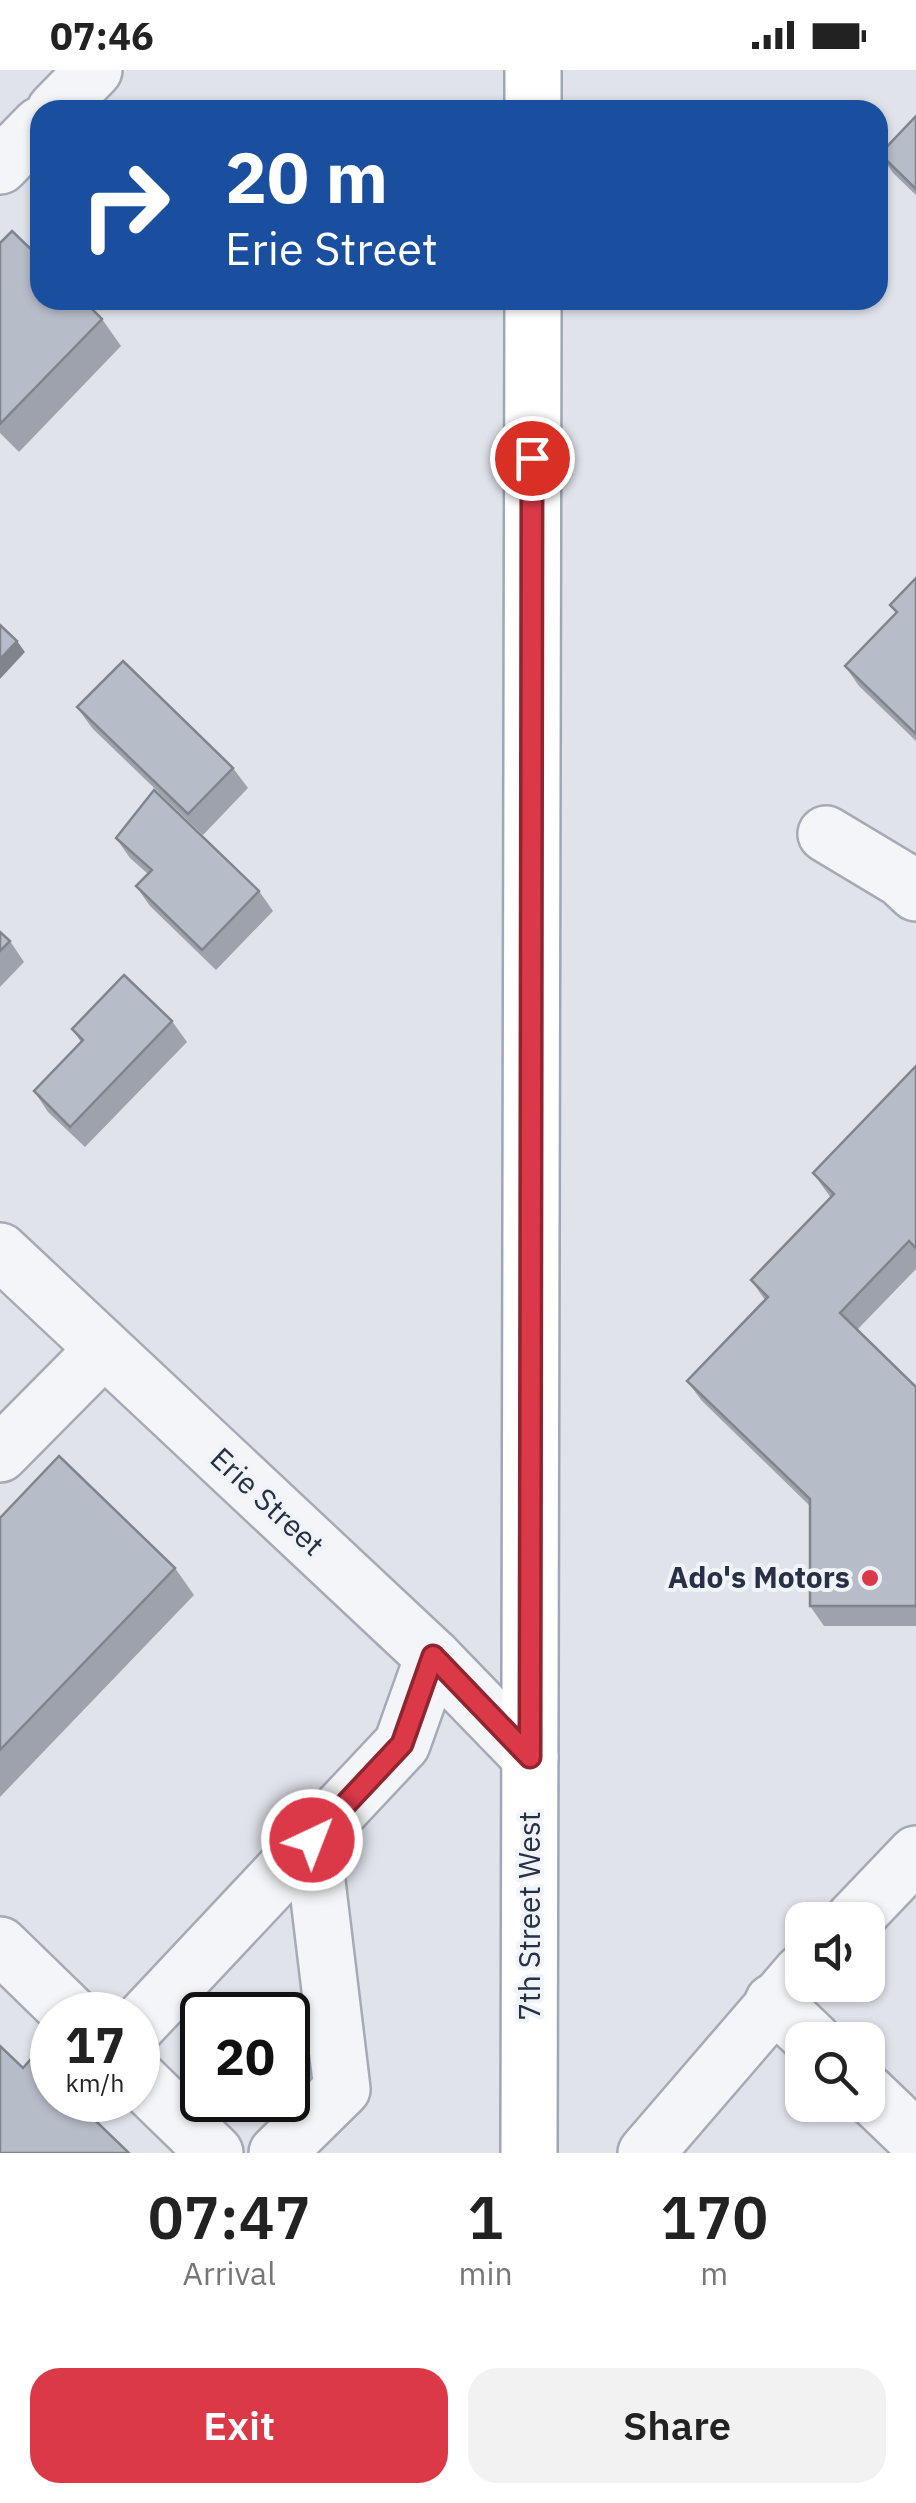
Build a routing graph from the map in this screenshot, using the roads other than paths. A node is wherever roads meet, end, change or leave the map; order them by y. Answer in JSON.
{"nodes":[{"id":1,"x":94,"y":70,"type":"edge"},
{"id":2,"x":533,"y":70,"type":"edge"},
{"id":3,"x":64,"y":100,"type":"edge"},
{"id":4,"x":533,"y":100,"type":"edge"},
{"id":5,"x":30,"y":135,"type":"edge"},
{"id":6,"x":0,"y":166,"type":"edge"},
{"id":7,"x":533,"y":310,"type":"edge"},
{"id":8,"x":826,"y":834,"type":"dead end"},
{"id":9,"x":916,"y":893,"type":"edge"},
{"id":10,"x":0,"y":1252,"type":"edge"},
{"id":11,"x":103,"y":1350,"type":"junction"},
{"id":12,"x":0,"y":1454,"type":"edge"},
{"id":13,"x":433,"y":1656,"type":"junction"},
{"id":14,"x":530,"y":1757,"type":"junction"},
{"id":15,"x":312,"y":1840,"type":"junction"},
{"id":16,"x":916,"y":1854,"type":"edge"},
{"id":17,"x":869,"y":1902,"type":"edge"},
{"id":18,"x":0,"y":1945,"type":"edge"},
{"id":19,"x":785,"y":1991,"type":"edge"},
{"id":20,"x":48,"y":1992,"type":"edge"},
{"id":21,"x":160,"y":2002,"type":"edge"},
{"id":22,"x":160,"y":2099,"type":"edge"},
{"id":23,"x":885,"y":2109,"type":"edge"},
{"id":24,"x":916,"y":2139,"type":"edge"},
{"id":25,"x":216,"y":2153,"type":"edge"},
{"id":26,"x":277,"y":2153,"type":"edge"},
{"id":27,"x":530,"y":2153,"type":"edge"},
{"id":28,"x":646,"y":2153,"type":"edge"}],
"edges":[{"from":1,"to":3,"type":"street"},
{"from":2,"to":4,"type":"main road"},
{"from":5,"to":6,"type":"street"},
{"from":7,"to":14,"type":"main road","name":"7th Street West"},
{"from":8,"to":9,"type":"street"},
{"from":10,"to":11,"type":"street","name":"Erie Street"},
{"from":11,"to":12,"type":"street"},
{"from":11,"to":13,"type":"street","name":"Erie Street"},
{"from":13,"to":14,"type":"street","name":"Erie Street"},
{"from":13,"to":15,"type":"street"},
{"from":14,"to":27,"type":"main road","name":"7th Street West"},
{"from":15,"to":21,"type":"street"},
{"from":15,"to":26,"type":"street"},
{"from":16,"to":17,"type":"street"},
{"from":18,"to":20,"type":"street"},
{"from":19,"to":28,"type":"street"},
{"from":22,"to":25,"type":"street"},
{"from":23,"to":24,"type":"street"}]}
